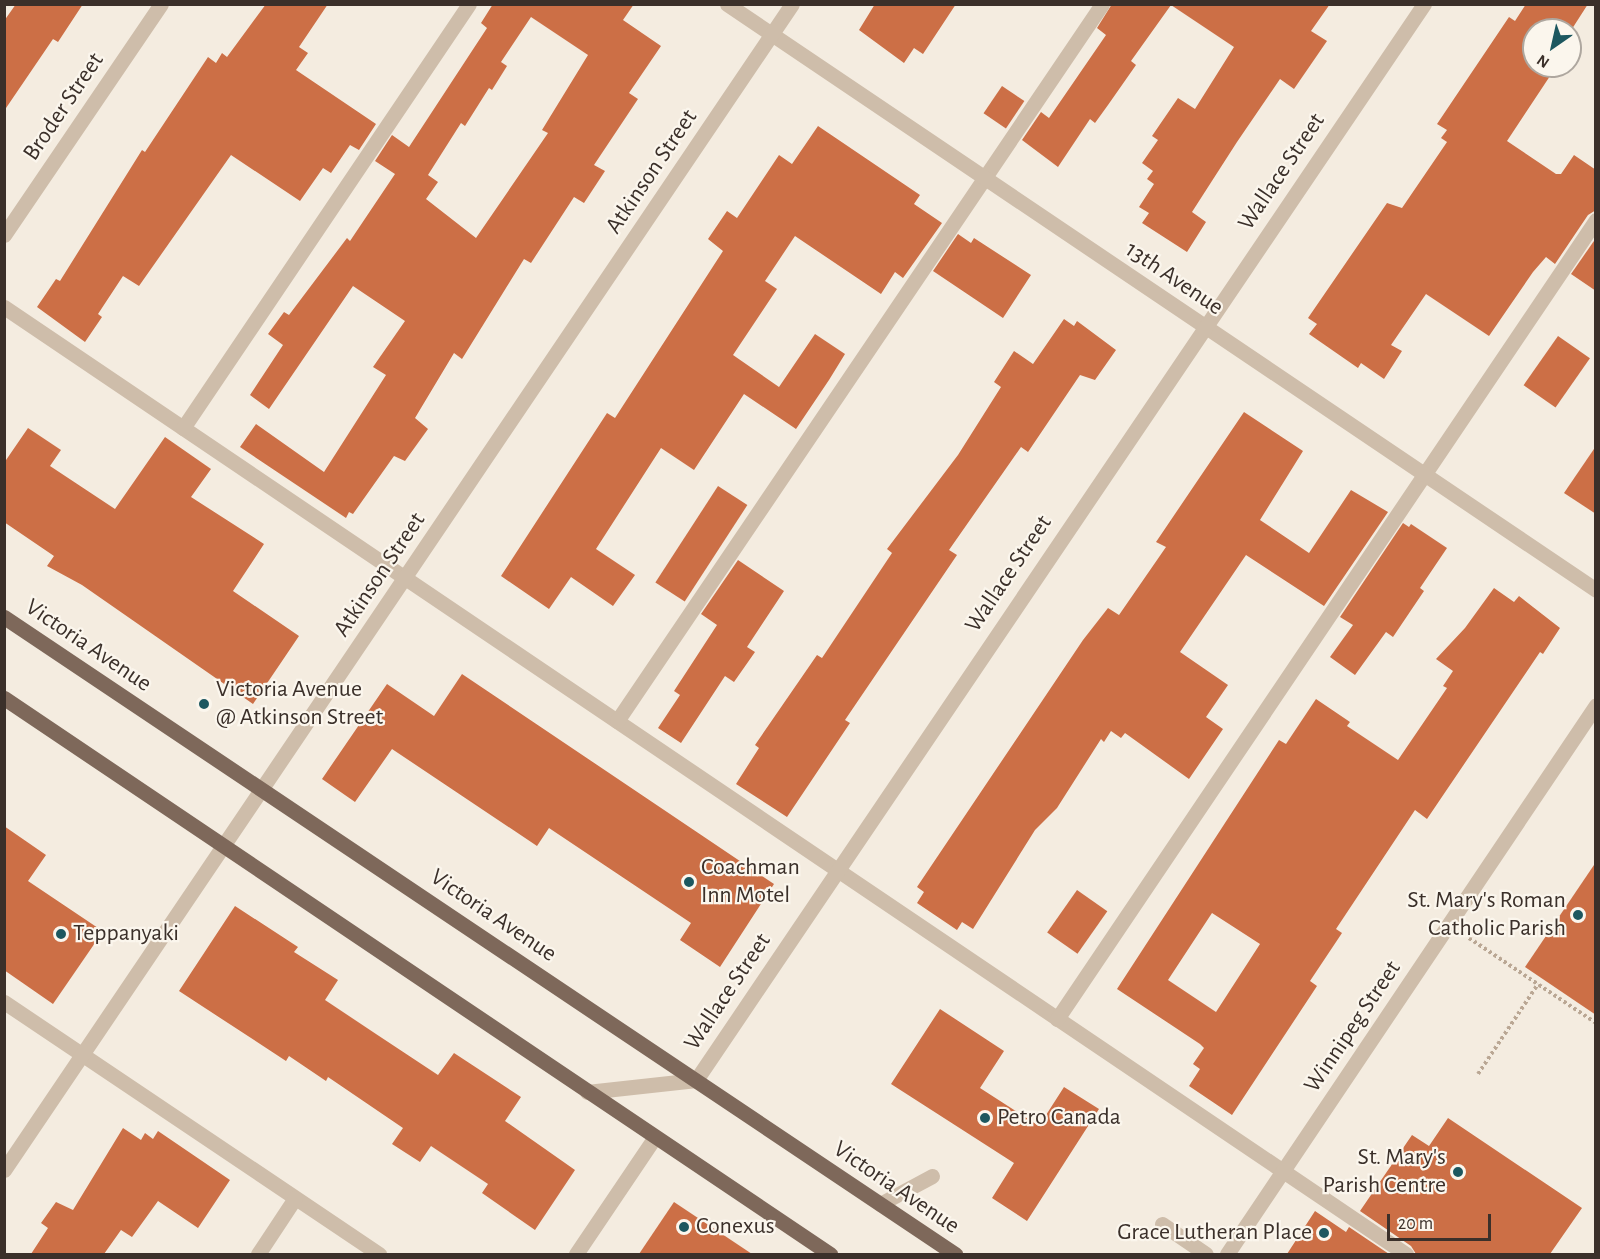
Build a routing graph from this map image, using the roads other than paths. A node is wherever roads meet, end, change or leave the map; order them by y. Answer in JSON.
{"nodes":[{"id":1,"x":161,"y":4,"type":"edge"},
{"id":2,"x":469,"y":4,"type":"edge"},
{"id":3,"x":727,"y":4,"type":"edge"},
{"id":4,"x":792,"y":4,"type":"edge"},
{"id":5,"x":1102,"y":4,"type":"edge"},
{"id":6,"x":1424,"y":4,"type":"edge"},
{"id":7,"x":772,"y":34,"type":"junction"},
{"id":8,"x":984,"y":178,"type":"junction"},
{"id":9,"x":1596,"y":220,"type":"edge"},
{"id":10,"x":4,"y":235,"type":"edge"},
{"id":11,"x":4,"y":307,"type":"edge"},
{"id":12,"x":1204,"y":326,"type":"junction"},
{"id":13,"x":183,"y":428,"type":"junction"},
{"id":14,"x":1424,"y":474,"type":"junction"},
{"id":15,"x":404,"y":578,"type":"junction"},
{"id":16,"x":1596,"y":590,"type":"edge"},
{"id":17,"x":4,"y":617,"type":"edge"},
{"id":18,"x":4,"y":698,"type":"edge"},
{"id":19,"x":1596,"y":705,"type":"edge"},
{"id":20,"x":617,"y":721,"type":"junction"},
{"id":21,"x":262,"y":790,"type":"junction"},
{"id":22,"x":223,"y":846,"type":"junction"},
{"id":23,"x":836,"y":870,"type":"junction"},
{"id":24,"x":4,"y":1002,"type":"edge"},
{"id":25,"x":1057,"y":1019,"type":"junction"},
{"id":26,"x":82,"y":1054,"type":"junction"},
{"id":27,"x":696,"y":1080,"type":"junction"},
{"id":28,"x":587,"y":1092,"type":"junction"},
{"id":29,"x":655,"y":1137,"type":"junction"},
{"id":30,"x":4,"y":1170,"type":"edge"},
{"id":31,"x":1283,"y":1171,"type":"junction"},
{"id":32,"x":932,"y":1176,"type":"dead end"},
{"id":33,"x":295,"y":1198,"type":"junction"},
{"id":34,"x":879,"y":1204,"type":"junction"},
{"id":35,"x":1162,"y":1224,"type":"dead end"},
{"id":36,"x":258,"y":1254,"type":"edge"},
{"id":37,"x":379,"y":1254,"type":"edge"},
{"id":38,"x":576,"y":1254,"type":"edge"},
{"id":39,"x":830,"y":1254,"type":"edge"},
{"id":40,"x":955,"y":1254,"type":"edge"},
{"id":41,"x":1206,"y":1254,"type":"edge"},
{"id":42,"x":1227,"y":1254,"type":"edge"},
{"id":43,"x":1406,"y":1254,"type":"edge"}],
"edges":[{"from":1,"to":10,"type":"street","name":"Broder Street"},
{"from":2,"to":13,"type":"street"},
{"from":3,"to":7,"type":"street","name":"13th Avenue"},
{"from":4,"to":7,"type":"street","name":"Atkinson Street"},
{"from":5,"to":8,"type":"street"},
{"from":6,"to":12,"type":"street","name":"Wallace Street"},
{"from":7,"to":8,"type":"street","name":"13th Avenue"},
{"from":7,"to":15,"type":"street","name":"Atkinson Street"},
{"from":8,"to":12,"type":"street","name":"13th Avenue"},
{"from":8,"to":20,"type":"street"},
{"from":9,"to":14,"type":"street"},
{"from":11,"to":13,"type":"street"},
{"from":12,"to":14,"type":"street","name":"13th Avenue"},
{"from":12,"to":23,"type":"street","name":"Wallace Street"},
{"from":13,"to":15,"type":"street"},
{"from":14,"to":16,"type":"street","name":"13th Avenue"},
{"from":14,"to":25,"type":"street"},
{"from":15,"to":20,"type":"street"},
{"from":15,"to":21,"type":"street","name":"Atkinson Street"},
{"from":17,"to":21,"type":"main road","name":"Victoria Avenue"},
{"from":18,"to":22,"type":"main road"},
{"from":19,"to":31,"type":"street","name":"Winnipeg Street"},
{"from":20,"to":23,"type":"street"},
{"from":21,"to":22,"type":"street","name":"Atkinson Street"},
{"from":21,"to":27,"type":"main road","name":"Victoria Avenue"},
{"from":22,"to":26,"type":"street","name":"Atkinson Street"},
{"from":22,"to":28,"type":"main road"},
{"from":23,"to":25,"type":"street"},
{"from":23,"to":27,"type":"street","name":"Wallace Street"},
{"from":24,"to":26,"type":"street"},
{"from":25,"to":31,"type":"street"},
{"from":26,"to":30,"type":"street","name":"Atkinson Street"},
{"from":26,"to":33,"type":"street"},
{"from":27,"to":28,"type":"street","name":"Wallace Street"},
{"from":27,"to":34,"type":"main road","name":"Victoria Avenue"},
{"from":28,"to":29,"type":"main road"},
{"from":29,"to":38,"type":"street"},
{"from":29,"to":39,"type":"main road"},
{"from":31,"to":42,"type":"street","name":"Winnipeg Street"},
{"from":31,"to":43,"type":"street"},
{"from":32,"to":34,"type":"street"},
{"from":33,"to":36,"type":"street"},
{"from":33,"to":37,"type":"street"},
{"from":34,"to":40,"type":"main road","name":"Victoria Avenue"},
{"from":35,"to":41,"type":"street"}]}
